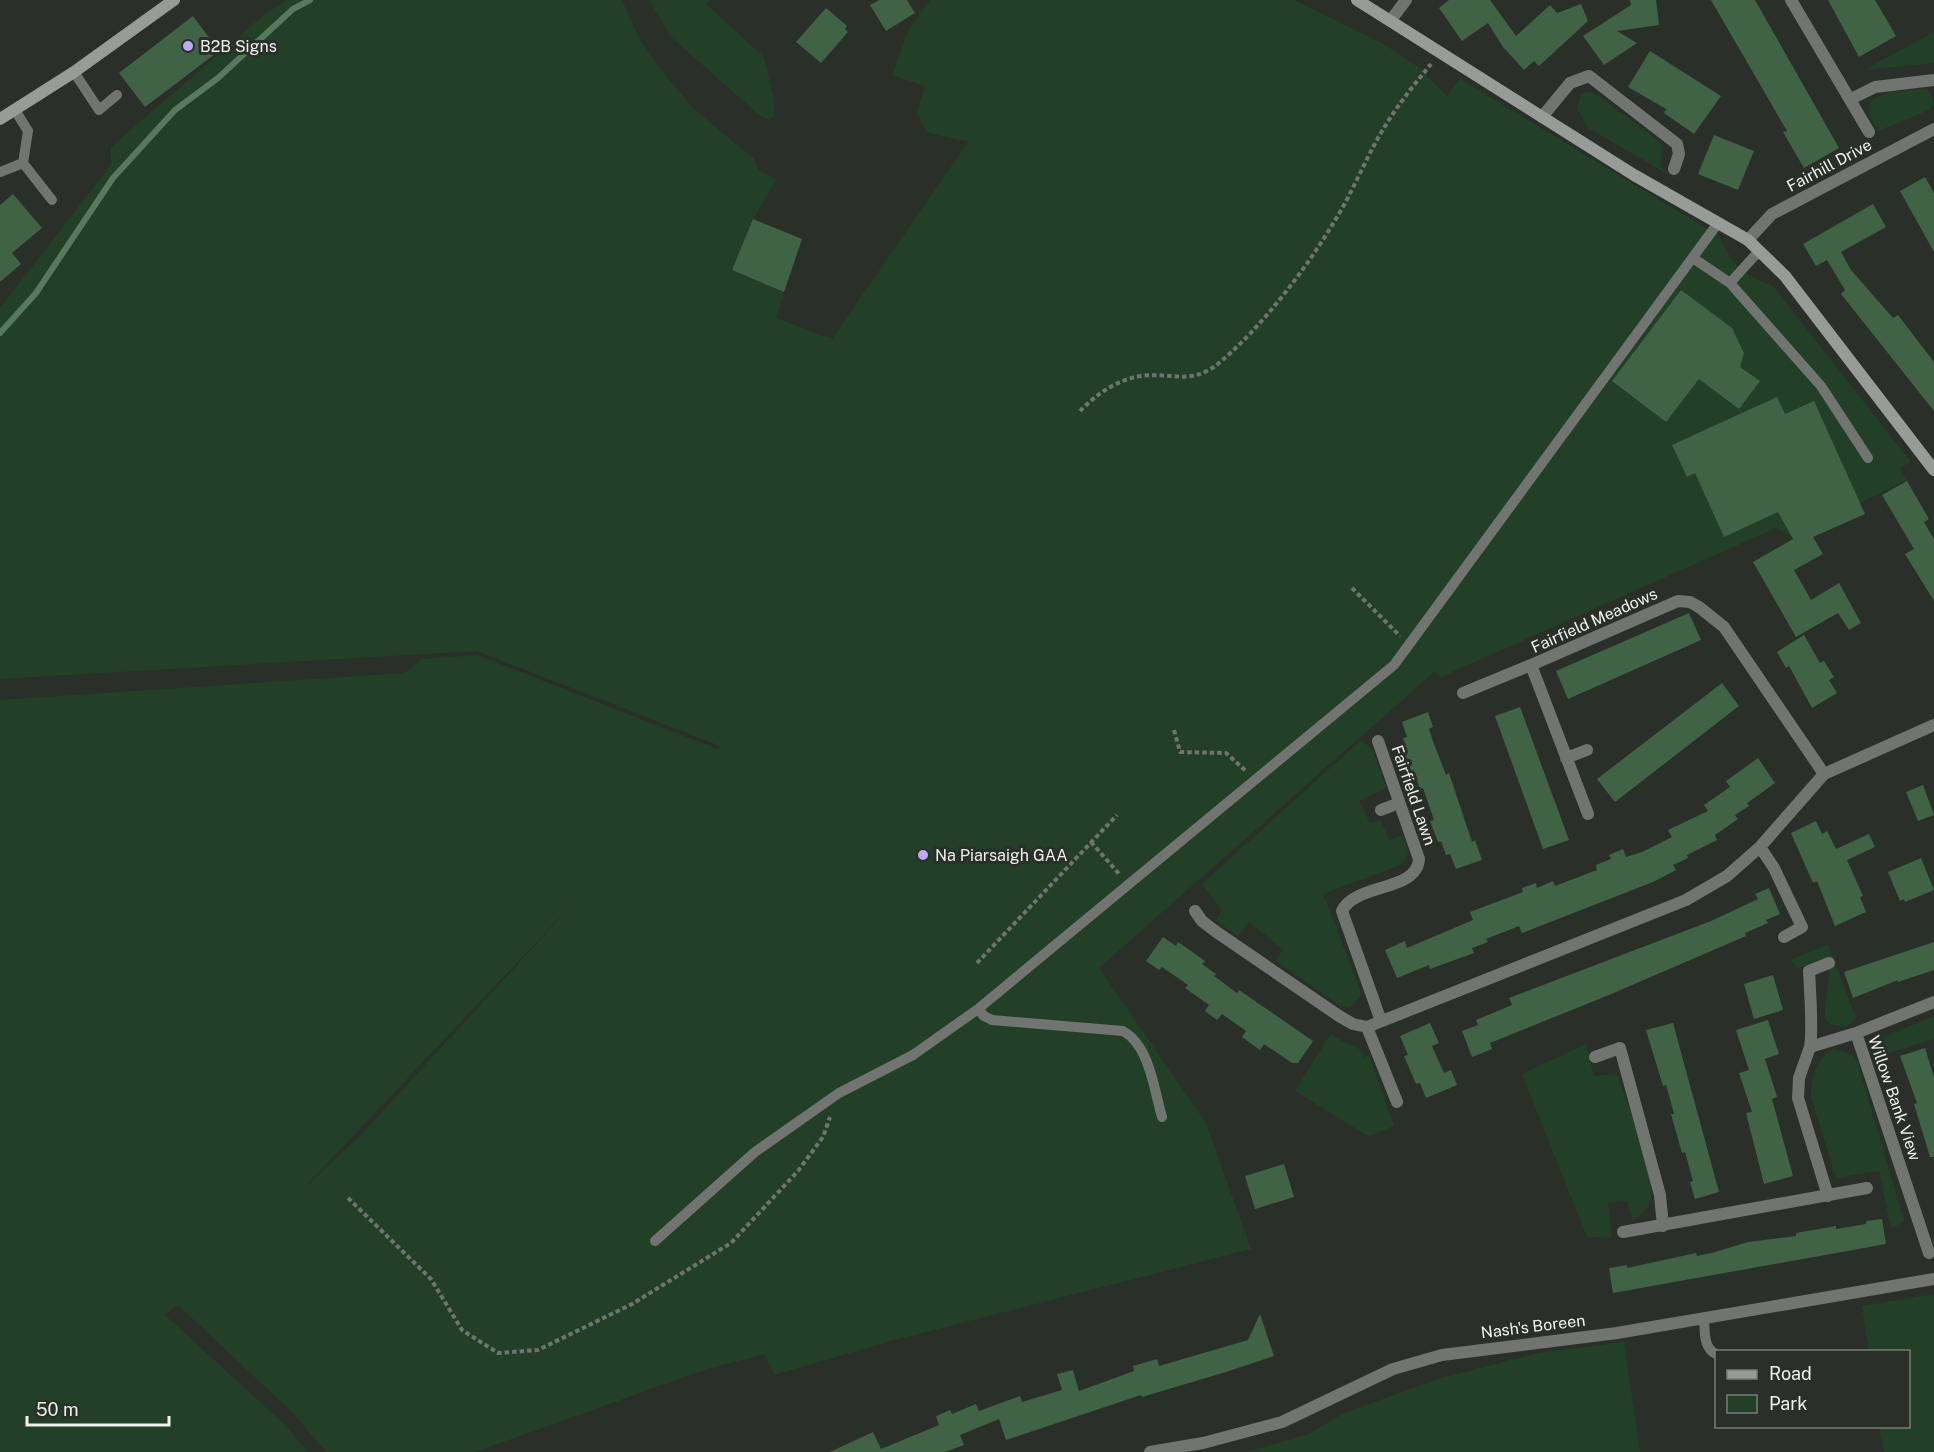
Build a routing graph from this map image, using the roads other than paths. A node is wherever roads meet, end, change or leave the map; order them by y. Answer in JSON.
{"nodes":[{"id":1,"x":174,"y":0,"type":"edge"},
{"id":2,"x":1357,"y":0,"type":"edge"},
{"id":3,"x":1406,"y":0,"type":"edge"},
{"id":4,"x":1791,"y":0,"type":"edge"},
{"id":5,"x":1391,"y":20,"type":"junction"},
{"id":6,"x":74,"y":72,"type":"junction"},
{"id":7,"x":1934,"y":80,"type":"edge"},
{"id":8,"x":117,"y":95,"type":"dead end"},
{"id":9,"x":1851,"y":99,"type":"junction"},
{"id":10,"x":15,"y":110,"type":"junction"},
{"id":11,"x":1542,"y":117,"type":"junction"},
{"id":12,"x":0,"y":119,"type":"edge"},
{"id":13,"x":1934,"y":129,"type":"edge"},
{"id":14,"x":1869,"y":132,"type":"dead end"},
{"id":15,"x":23,"y":163,"type":"junction"},
{"id":16,"x":1674,"y":169,"type":"dead end"},
{"id":17,"x":0,"y":172,"type":"edge"},
{"id":18,"x":52,"y":200,"type":"dead end"},
{"id":19,"x":1718,"y":223,"type":"junction"},
{"id":20,"x":1748,"y":240,"type":"junction"},
{"id":21,"x":1759,"y":251,"type":"junction"},
{"id":22,"x":1693,"y":258,"type":"junction"},
{"id":23,"x":1730,"y":283,"type":"junction"},
{"id":24,"x":1868,"y":458,"type":"dead end"},
{"id":25,"x":1934,"y":470,"type":"edge"},
{"id":26,"x":1531,"y":665,"type":"junction"},
{"id":27,"x":1463,"y":693,"type":"dead end"},
{"id":28,"x":1934,"y":724,"type":"edge"},
{"id":29,"x":1378,"y":741,"type":"dead end"},
{"id":30,"x":1587,"y":750,"type":"dead end"},
{"id":31,"x":1566,"y":758,"type":"junction"},
{"id":32,"x":1824,"y":774,"type":"junction"},
{"id":33,"x":1399,"y":803,"type":"junction"},
{"id":34,"x":1381,"y":810,"type":"dead end"},
{"id":35,"x":1588,"y":814,"type":"dead end"},
{"id":36,"x":1760,"y":847,"type":"junction"},
{"id":37,"x":1195,"y":911,"type":"dead end"},
{"id":38,"x":1784,"y":937,"type":"dead end"},
{"id":39,"x":1829,"y":963,"type":"dead end"},
{"id":40,"x":1934,"y":1002,"type":"edge"},
{"id":41,"x":978,"y":1009,"type":"junction"},
{"id":42,"x":1382,"y":1021,"type":"junction"},
{"id":43,"x":1367,"y":1026,"type":"junction"},
{"id":44,"x":1856,"y":1033,"type":"junction"},
{"id":45,"x":1810,"y":1047,"type":"junction"},
{"id":46,"x":1595,"y":1058,"type":"dead end"},
{"id":47,"x":1396,"y":1102,"type":"dead end"},
{"id":48,"x":1162,"y":1117,"type":"dead end"},
{"id":49,"x":1867,"y":1188,"type":"dead end"},
{"id":50,"x":1828,"y":1196,"type":"junction"},
{"id":51,"x":1663,"y":1227,"type":"junction"},
{"id":52,"x":1623,"y":1232,"type":"dead end"},
{"id":53,"x":655,"y":1241,"type":"dead end"},
{"id":54,"x":1929,"y":1253,"type":"dead end"},
{"id":55,"x":1934,"y":1279,"type":"edge"},
{"id":56,"x":1704,"y":1318,"type":"junction"},
{"id":57,"x":1715,"y":1354,"type":"edge"},
{"id":58,"x":1150,"y":1452,"type":"edge"}],
"edges":[{"from":1,"to":6,"type":"street"},
{"from":2,"to":5,"type":"street"},
{"from":3,"to":5,"type":"street"},
{"from":4,"to":9,"type":"street"},
{"from":5,"to":11,"type":"street"},
{"from":6,"to":8,"type":"lane"},
{"from":6,"to":10,"type":"street"},
{"from":7,"to":9,"type":"street"},
{"from":9,"to":14,"type":"street"},
{"from":10,"to":12,"type":"street"},
{"from":10,"to":15,"type":"lane"},
{"from":11,"to":16,"type":"street"},
{"from":11,"to":19,"type":"street"},
{"from":13,"to":20,"type":"street","name":"Fairhill Drive"},
{"from":15,"to":17,"type":"lane"},
{"from":15,"to":18,"type":"lane"},
{"from":19,"to":20,"type":"street"},
{"from":19,"to":22,"type":"lane"},
{"from":20,"to":21,"type":"street"},
{"from":21,"to":23,"type":"lane"},
{"from":21,"to":25,"type":"street"},
{"from":22,"to":23,"type":"lane"},
{"from":22,"to":41,"type":"lane"},
{"from":23,"to":24,"type":"lane"},
{"from":26,"to":27,"type":"street"},
{"from":26,"to":31,"type":"street","name":"Fairfield Meadows"},
{"from":26,"to":32,"type":"street","name":"Fairfield Meadows"},
{"from":28,"to":32,"type":"street"},
{"from":29,"to":33,"type":"street","name":"Fairfield Lawn"},
{"from":30,"to":31,"type":"street"},
{"from":31,"to":35,"type":"street","name":"Fairfield Meadows"},
{"from":32,"to":36,"type":"street"},
{"from":33,"to":34,"type":"street"},
{"from":33,"to":42,"type":"street","name":"Fairfield Lawn"},
{"from":36,"to":38,"type":"street"},
{"from":36,"to":42,"type":"street"},
{"from":37,"to":43,"type":"street"},
{"from":39,"to":45,"type":"street"},
{"from":40,"to":44,"type":"street"},
{"from":41,"to":48,"type":"lane"},
{"from":41,"to":53,"type":"lane"},
{"from":42,"to":43,"type":"street"},
{"from":43,"to":47,"type":"street"},
{"from":44,"to":45,"type":"street","name":"Willow Bank View"},
{"from":44,"to":54,"type":"street","name":"Willow Bank View"},
{"from":45,"to":50,"type":"street"},
{"from":46,"to":51,"type":"street"},
{"from":49,"to":50,"type":"street"},
{"from":50,"to":51,"type":"street"},
{"from":51,"to":52,"type":"street"},
{"from":55,"to":56,"type":"street","name":"Nash's Boreen"},
{"from":56,"to":57,"type":"lane"},
{"from":56,"to":58,"type":"street","name":"Nash's Boreen"}]}
